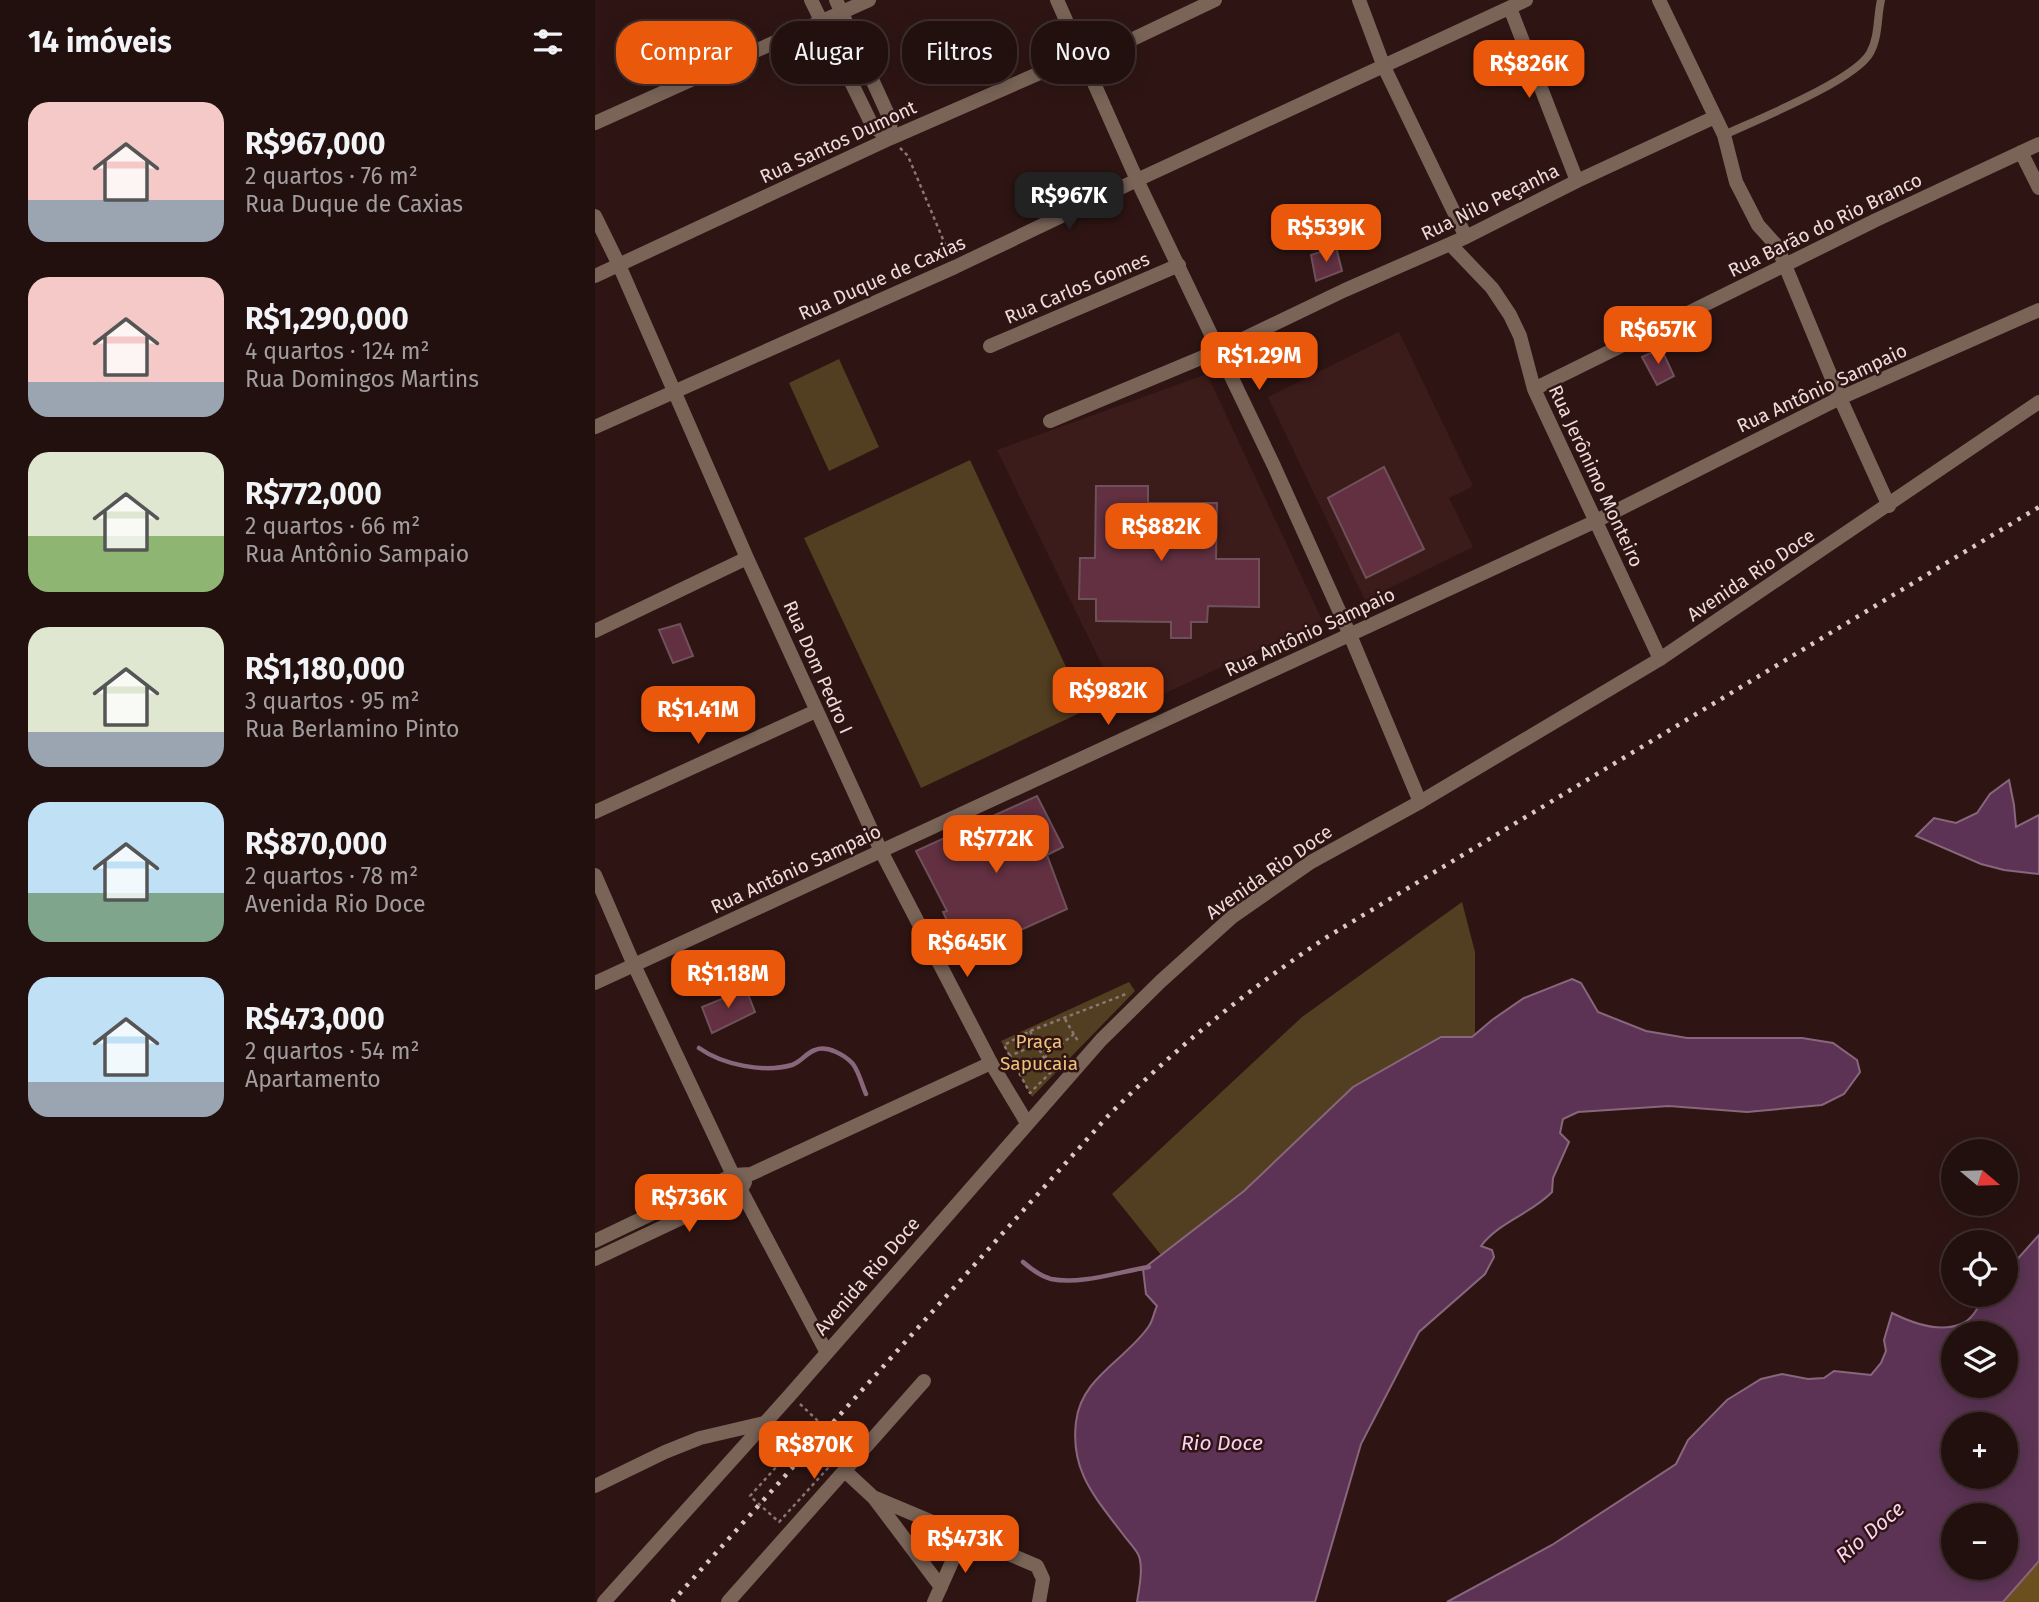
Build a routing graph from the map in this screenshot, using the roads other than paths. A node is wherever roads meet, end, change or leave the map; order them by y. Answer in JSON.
{"nodes":[{"id":1,"x":811,"y":0,"type":"edge"},
{"id":2,"x":869,"y":0,"type":"edge"},
{"id":3,"x":1057,"y":0,"type":"edge"},
{"id":4,"x":1215,"y":0,"type":"edge"},
{"id":5,"x":1359,"y":0,"type":"edge"},
{"id":6,"x":1526,"y":0,"type":"edge"},
{"id":7,"x":1659,"y":0,"type":"edge"},
{"id":8,"x":1881,"y":0,"type":"edge"},
{"id":9,"x":839,"y":6,"type":"edge"},
{"id":10,"x":1510,"y":8,"type":"junction"},
{"id":11,"x":822,"y":21,"type":"edge"},
{"id":12,"x":823,"y":21,"type":"edge"},
{"id":13,"x":1066,"y":21,"type":"edge"},
{"id":14,"x":1135,"y":38,"type":"edge"},
{"id":15,"x":771,"y":45,"type":"edge"},
{"id":16,"x":1384,"y":67,"type":"junction"},
{"id":17,"x":1031,"y":77,"type":"edge"},
{"id":18,"x":852,"y":84,"type":"edge"},
{"id":19,"x":1094,"y":84,"type":"edge"},
{"id":20,"x":1715,"y":117,"type":"junction"},
{"id":21,"x":595,"y":123,"type":"edge"},
{"id":22,"x":1724,"y":135,"type":"junction"},
{"id":23,"x":891,"y":138,"type":"junction"},
{"id":24,"x":2039,"y":144,"type":"edge"},
{"id":25,"x":2021,"y":152,"type":"junction"},
{"id":26,"x":1137,"y":180,"type":"junction"},
{"id":27,"x":1577,"y":181,"type":"junction"},
{"id":28,"x":2039,"y":188,"type":"edge"},
{"id":29,"x":595,"y":216,"type":"edge"},
{"id":30,"x":1466,"y":237,"type":"junction"},
{"id":31,"x":1450,"y":244,"type":"junction"},
{"id":32,"x":619,"y":265,"type":"junction"},
{"id":33,"x":1179,"y":265,"type":"junction"},
{"id":34,"x":1786,"y":266,"type":"junction"},
{"id":35,"x":595,"y":276,"type":"edge"},
{"id":36,"x":2039,"y":310,"type":"edge"},
{"id":37,"x":991,"y":346,"type":"dead end"},
{"id":38,"x":1220,"y":350,"type":"junction"},
{"id":39,"x":1534,"y":389,"type":"junction"},
{"id":40,"x":673,"y":391,"type":"junction"},
{"id":41,"x":1840,"y":398,"type":"junction"},
{"id":42,"x":2039,"y":402,"type":"edge"},
{"id":43,"x":1050,"y":421,"type":"dead end"},
{"id":44,"x":595,"y":427,"type":"edge"},
{"id":45,"x":1889,"y":506,"type":"junction"},
{"id":46,"x":1594,"y":522,"type":"junction"},
{"id":47,"x":747,"y":558,"type":"junction"},
{"id":48,"x":595,"y":631,"type":"edge"},
{"id":49,"x":1350,"y":635,"type":"junction"},
{"id":50,"x":1660,"y":659,"type":"junction"},
{"id":51,"x":816,"y":711,"type":"junction"},
{"id":52,"x":1420,"y":802,"type":"junction"},
{"id":53,"x":595,"y":812,"type":"edge"},
{"id":54,"x":881,"y":851,"type":"junction"},
{"id":55,"x":595,"y":875,"type":"edge"},
{"id":56,"x":634,"y":965,"type":"junction"},
{"id":57,"x":595,"y":983,"type":"edge"},
{"id":58,"x":991,"y":1063,"type":"junction"},
{"id":59,"x":1027,"y":1123,"type":"junction"},
{"id":60,"x":751,"y":1174,"type":"junction"},
{"id":61,"x":733,"y":1175,"type":"junction"},
{"id":62,"x":741,"y":1190,"type":"junction"},
{"id":63,"x":595,"y":1241,"type":"edge"},
{"id":64,"x":595,"y":1259,"type":"edge"},
{"id":65,"x":827,"y":1351,"type":"junction"},
{"id":66,"x":924,"y":1381,"type":"dead end"},
{"id":67,"x":764,"y":1423,"type":"junction"},
{"id":68,"x":846,"y":1472,"type":"junction"},
{"id":69,"x":595,"y":1486,"type":"edge"},
{"id":70,"x":873,"y":1497,"type":"junction"},
{"id":71,"x":964,"y":1535,"type":"junction"},
{"id":72,"x":941,"y":1587,"type":"junction"},
{"id":73,"x":604,"y":1602,"type":"edge"},
{"id":74,"x":729,"y":1602,"type":"edge"},
{"id":75,"x":934,"y":1602,"type":"edge"},
{"id":76,"x":1039,"y":1602,"type":"edge"}],
"edges":[{"from":1,"to":11,"type":"street"},
{"from":2,"to":9,"type":"street"},
{"from":3,"to":13,"type":"street"},
{"from":4,"to":14,"type":"street","name":"Rua Santos Dumont"},
{"from":5,"to":16,"type":"street"},
{"from":6,"to":10,"type":"street","name":"Rua Duque de Caxias"},
{"from":7,"to":20,"type":"street"},
{"from":8,"to":22,"type":"lane"},
{"from":9,"to":12,"type":"street"},
{"from":9,"to":23,"type":"street"},
{"from":10,"to":16,"type":"street","name":"Rua Duque de Caxias"},
{"from":10,"to":27,"type":"street"},
{"from":15,"to":21,"type":"street"},
{"from":16,"to":26,"type":"street","name":"Rua Duque de Caxias"},
{"from":16,"to":30,"type":"street"},
{"from":17,"to":23,"type":"street","name":"Rua Santos Dumont"},
{"from":18,"to":23,"type":"street"},
{"from":19,"to":26,"type":"street"},
{"from":20,"to":22,"type":"street"},
{"from":20,"to":27,"type":"street","name":"Rua Nilo Peçanha"},
{"from":22,"to":34,"type":"street"},
{"from":23,"to":32,"type":"street","name":"Rua Santos Dumont"},
{"from":24,"to":25,"type":"street","name":"Rua Barão do Rio Branco"},
{"from":25,"to":28,"type":"street"},
{"from":25,"to":34,"type":"street","name":"Rua Barão do Rio Branco"},
{"from":26,"to":33,"type":"street"},
{"from":26,"to":40,"type":"street","name":"Rua Duque de Caxias"},
{"from":27,"to":30,"type":"street","name":"Rua Nilo Peçanha"},
{"from":29,"to":32,"type":"street","name":"Rua Dom Pedro I"},
{"from":30,"to":31,"type":"street","name":"Rua Nilo Peçanha"},
{"from":31,"to":38,"type":"street","name":"Rua Nilo Peçanha"},
{"from":31,"to":39,"type":"street","name":"Rua Jerônimo Monteiro"},
{"from":32,"to":35,"type":"street","name":"Rua Santos Dumont"},
{"from":32,"to":40,"type":"street","name":"Rua Dom Pedro I"},
{"from":33,"to":37,"type":"street","name":"Rua Carlos Gomes"},
{"from":33,"to":38,"type":"street"},
{"from":34,"to":39,"type":"street","name":"Rua Barão do Rio Branco"},
{"from":34,"to":41,"type":"street"},
{"from":36,"to":41,"type":"street","name":"Rua Antônio Sampaio"},
{"from":38,"to":43,"type":"street","name":"Rua Nilo Peçanha"},
{"from":38,"to":49,"type":"street"},
{"from":39,"to":46,"type":"street","name":"Rua Jerônimo Monteiro"},
{"from":40,"to":44,"type":"street","name":"Rua Duque de Caxias"},
{"from":40,"to":47,"type":"street","name":"Rua Dom Pedro I"},
{"from":41,"to":45,"type":"street"},
{"from":41,"to":46,"type":"street","name":"Rua Antônio Sampaio"},
{"from":42,"to":45,"type":"street","name":"Avenida Rio Doce"},
{"from":45,"to":50,"type":"street","name":"Avenida Rio Doce"},
{"from":46,"to":49,"type":"street","name":"Rua Antônio Sampaio"},
{"from":46,"to":50,"type":"street","name":"Rua Jerônimo Monteiro"},
{"from":47,"to":48,"type":"street"},
{"from":47,"to":51,"type":"street","name":"Rua Dom Pedro I"},
{"from":49,"to":52,"type":"street"},
{"from":49,"to":54,"type":"street","name":"Rua Antônio Sampaio"},
{"from":50,"to":52,"type":"street","name":"Avenida Rio Doce"},
{"from":51,"to":53,"type":"street"},
{"from":51,"to":54,"type":"street","name":"Rua Dom Pedro I"},
{"from":52,"to":59,"type":"street","name":"Avenida Rio Doce"},
{"from":54,"to":56,"type":"street","name":"Rua Antônio Sampaio"},
{"from":54,"to":58,"type":"street","name":"Rua Dom Pedro I"},
{"from":55,"to":56,"type":"street"},
{"from":56,"to":57,"type":"street","name":"Rua Antônio Sampaio"},
{"from":56,"to":61,"type":"street"},
{"from":58,"to":59,"type":"street","name":"Rua Dom Pedro I"},
{"from":58,"to":60,"type":"street"},
{"from":59,"to":65,"type":"street","name":"Avenida Rio Doce"},
{"from":60,"to":61,"type":"street"},
{"from":60,"to":62,"type":"street"},
{"from":61,"to":62,"type":"street"},
{"from":61,"to":63,"type":"street"},
{"from":62,"to":64,"type":"street"},
{"from":62,"to":65,"type":"street"},
{"from":65,"to":67,"type":"street","name":"Avenida Rio Doce"},
{"from":66,"to":68,"type":"street"},
{"from":67,"to":69,"type":"street"},
{"from":67,"to":73,"type":"street","name":"Avenida Rio Doce"},
{"from":68,"to":70,"type":"street"},
{"from":68,"to":74,"type":"street"},
{"from":70,"to":71,"type":"street"},
{"from":70,"to":72,"type":"street"},
{"from":71,"to":72,"type":"street"},
{"from":71,"to":76,"type":"street"},
{"from":72,"to":75,"type":"street"}]}
